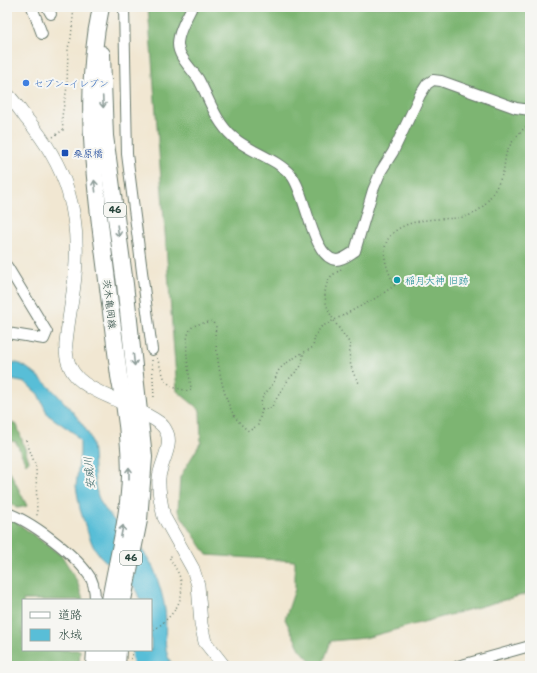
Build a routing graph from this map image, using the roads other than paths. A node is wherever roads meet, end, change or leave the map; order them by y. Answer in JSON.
{"nodes":[{"id":1,"x":32,"y":7,"type":"edge"},
{"id":2,"x":102,"y":7,"type":"edge"},
{"id":3,"x":124,"y":7,"type":"edge"},
{"id":4,"x":192,"y":7,"type":"edge"},
{"id":5,"x":42,"y":34,"type":"dead end"},
{"id":6,"x":10,"y":102,"type":"edge"},
{"id":7,"x":530,"y":110,"type":"edge"},
{"id":8,"x":7,"y":266,"type":"edge"},
{"id":9,"x":7,"y":333,"type":"edge"},
{"id":10,"x":152,"y":350,"type":"road end"},
{"id":11,"x":125,"y":405,"type":"junction"},
{"id":12,"x":140,"y":412,"type":"junction"},
{"id":13,"x":7,"y":513,"type":"edge"},
{"id":14,"x":132,"y":516,"type":"junction"},
{"id":15,"x":95,"y":599,"type":"edge"},
{"id":16,"x":119,"y":599,"type":"edge"},
{"id":17,"x":530,"y":646,"type":"edge"},
{"id":18,"x":92,"y":651,"type":"edge"},
{"id":19,"x":104,"y":651,"type":"edge"},
{"id":20,"x":118,"y":651,"type":"edge"},
{"id":21,"x":486,"y":662,"type":"edge"},
{"id":22,"x":91,"y":666,"type":"edge"},
{"id":23,"x":103,"y":666,"type":"edge"},
{"id":24,"x":117,"y":666,"type":"edge"},
{"id":25,"x":224,"y":666,"type":"edge"},
{"id":26,"x":458,"y":666,"type":"edge"}],
"edges":[{"from":1,"to":5,"type":"street"},
{"from":11,"to":2,"type":"main road","name":"茨木亀岡線","number":"46","one_way":true},
{"from":2,"to":12,"type":"main road","name":"茨木亀岡線","number":"46","one_way":true},
{"from":3,"to":10,"type":"street"},
{"from":4,"to":7,"type":"street"},
{"from":6,"to":11,"type":"street"},
{"from":8,"to":9,"type":"street"},
{"from":11,"to":12,"type":"street"},
{"from":14,"to":11,"type":"main road","name":"茨木亀岡線","number":"46","one_way":true},
{"from":12,"to":14,"type":"main road","name":"茨木亀岡線","number":"46"},
{"from":12,"to":25,"type":"street"},
{"from":13,"to":15,"type":"street"},
{"from":14,"to":16,"type":"main road","name":"茨木亀岡線","number":"46"},
{"from":16,"to":14,"type":"main road","name":"茨木亀岡線","number":"46","one_way":true},
{"from":17,"to":21,"type":"street"},
{"from":18,"to":22,"type":"street"},
{"from":19,"to":23,"type":"main road"},
{"from":20,"to":24,"type":"main road"},
{"from":21,"to":26,"type":"street"}]}
